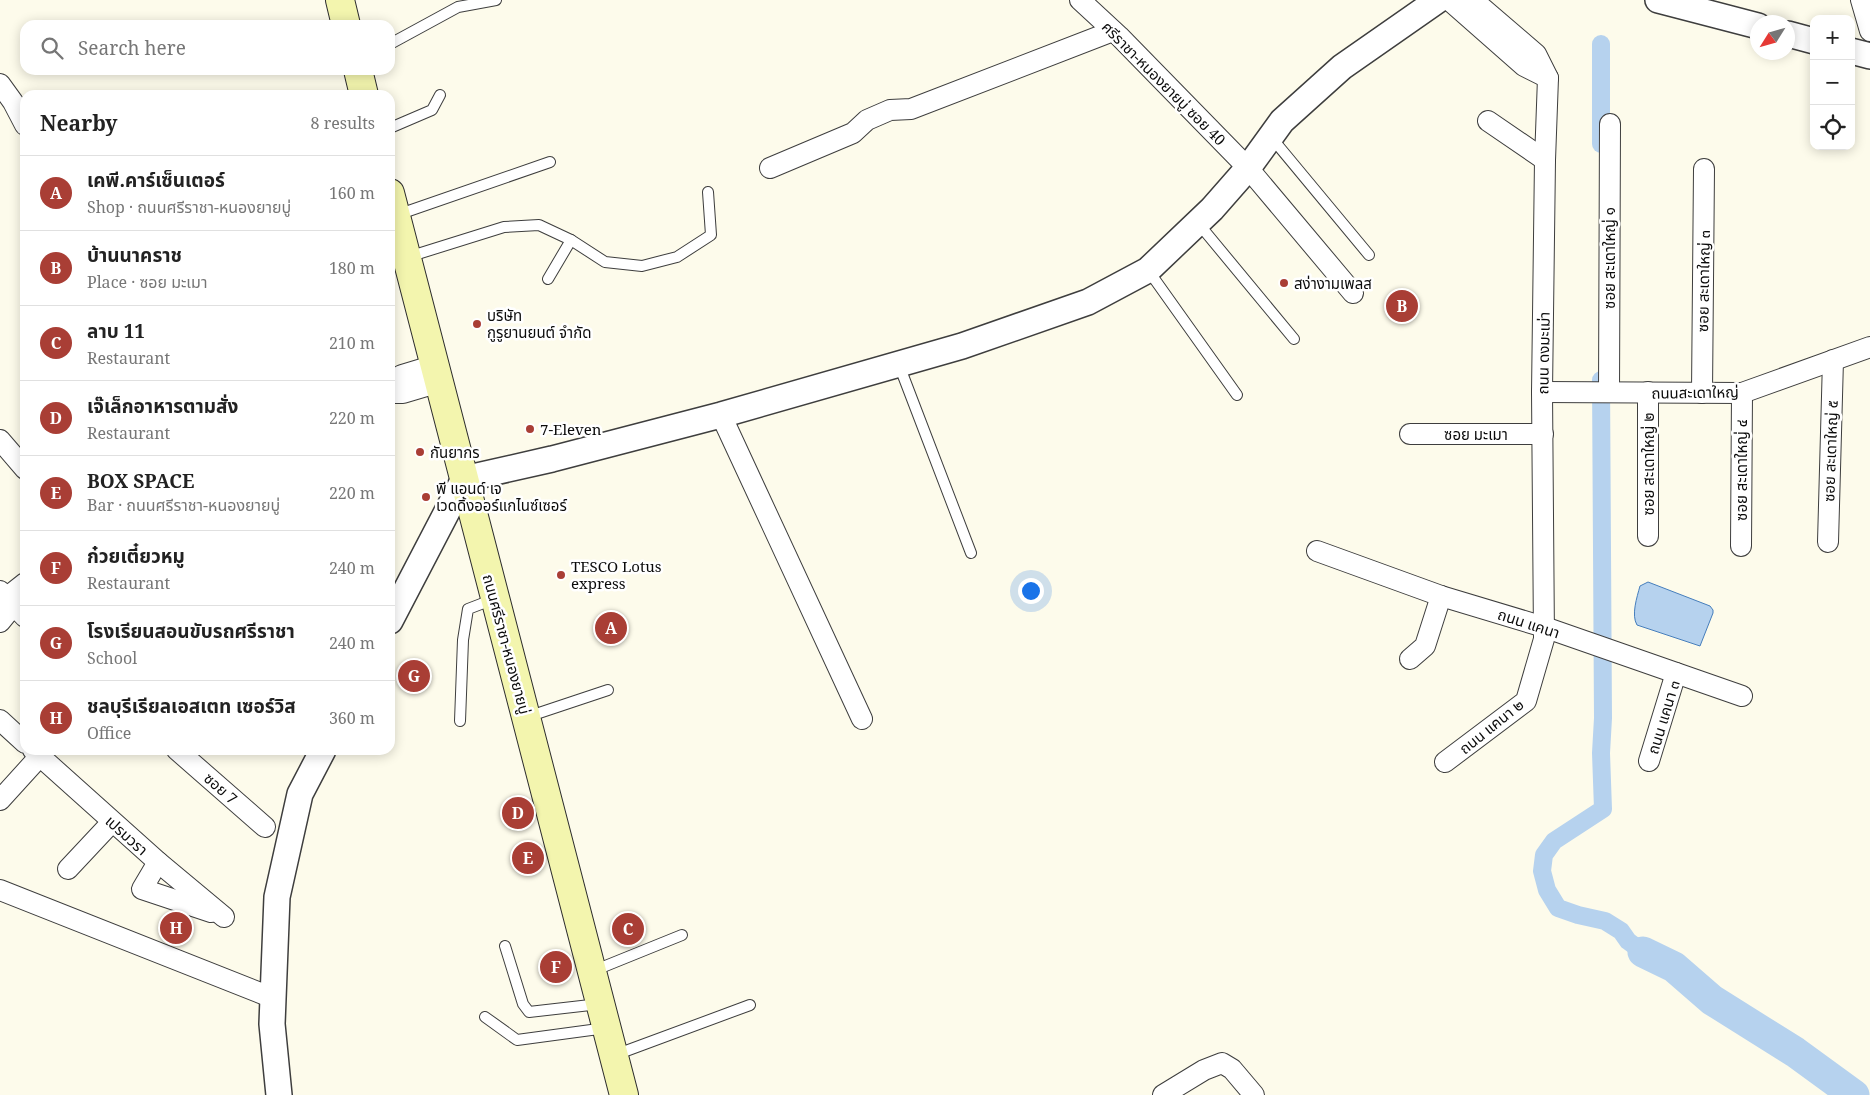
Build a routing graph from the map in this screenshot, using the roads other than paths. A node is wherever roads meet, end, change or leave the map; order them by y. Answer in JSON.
{"nodes":[{"id":1,"x":340,"y":0,"type":"edge"},
{"id":2,"x":496,"y":0,"type":"edge"},
{"id":3,"x":1080,"y":0,"type":"edge"},
{"id":4,"x":1438,"y":0,"type":"edge"},
{"id":5,"x":1449,"y":0,"type":"edge"},
{"id":6,"x":1473,"y":0,"type":"edge"},
{"id":7,"x":1658,"y":0,"type":"edge"},
{"id":8,"x":1861,"y":0,"type":"edge"},
{"id":9,"x":345,"y":20,"type":"edge"},
{"id":10,"x":1750,"y":24,"type":"edge"},
{"id":11,"x":1113,"y":31,"type":"junction"},
{"id":12,"x":1870,"y":31,"type":"edge"},
{"id":13,"x":1795,"y":36,"type":"edge"},
{"id":14,"x":1810,"y":40,"type":"edge"},
{"id":15,"x":395,"y":41,"type":"edge"},
{"id":16,"x":1855,"y":52,"type":"edge"},
{"id":17,"x":1870,"y":56,"type":"edge"},
{"id":18,"x":359,"y":75,"type":"edge"},
{"id":19,"x":1548,"y":78,"type":"junction"},
{"id":20,"x":0,"y":84,"type":"edge"},
{"id":21,"x":363,"y":90,"type":"edge"},
{"id":22,"x":440,"y":95,"type":"dead end"},
{"id":23,"x":20,"y":116,"type":"edge"},
{"id":24,"x":1488,"y":121,"type":"dead end"},
{"id":25,"x":1610,"y":124,"type":"dead end"},
{"id":26,"x":395,"y":126,"type":"edge"},
{"id":27,"x":1271,"y":137,"type":"junction"},
{"id":28,"x":1545,"y":160,"type":"junction"},
{"id":29,"x":550,"y":162,"type":"dead end"},
{"id":30,"x":770,"y":168,"type":"dead end"},
{"id":31,"x":1248,"y":168,"type":"junction"},
{"id":32,"x":1704,"y":168,"type":"dead end"},
{"id":33,"x":708,"y":192,"type":"dead end"},
{"id":34,"x":395,"y":201,"type":"edge"},
{"id":35,"x":395,"y":213,"type":"edge"},
{"id":36,"x":1197,"y":223,"type":"junction"},
{"id":37,"x":571,"y":240,"type":"junction"},
{"id":38,"x":1369,"y":256,"type":"dead end"},
{"id":39,"x":407,"y":258,"type":"junction"},
{"id":40,"x":1148,"y":270,"type":"junction"},
{"id":41,"x":548,"y":279,"type":"dead end"},
{"id":42,"x":1353,"y":293,"type":"dead end"},
{"id":43,"x":1294,"y":339,"type":"dead end"},
{"id":44,"x":1870,"y":347,"type":"edge"},
{"id":45,"x":1833,"y":360,"type":"junction"},
{"id":46,"x":899,"y":364,"type":"junction"},
{"id":47,"x":438,"y":374,"type":"junction"},
{"id":48,"x":395,"y":379,"type":"edge"},
{"id":49,"x":1542,"y":392,"type":"junction"},
{"id":50,"x":1599,"y":392,"type":"junction"},
{"id":51,"x":1648,"y":392,"type":"junction"},
{"id":52,"x":395,"y":393,"type":"edge"},
{"id":53,"x":1702,"y":393,"type":"junction"},
{"id":54,"x":1742,"y":393,"type":"junction"},
{"id":55,"x":1236,"y":395,"type":"dead end"},
{"id":56,"x":721,"y":415,"type":"junction"},
{"id":57,"x":1410,"y":434,"type":"dead end"},
{"id":58,"x":1543,"y":434,"type":"junction"},
{"id":59,"x":0,"y":440,"type":"edge"},
{"id":60,"x":20,"y":463,"type":"edge"},
{"id":61,"x":464,"y":479,"type":"junction"},
{"id":62,"x":1648,"y":536,"type":"dead end"},
{"id":63,"x":1828,"y":542,"type":"dead end"},
{"id":64,"x":1741,"y":546,"type":"dead end"},
{"id":65,"x":1317,"y":551,"type":"dead end"},
{"id":66,"x":971,"y":553,"type":"dead end"},
{"id":67,"x":20,"y":590,"type":"edge"},
{"id":68,"x":1441,"y":596,"type":"junction"},
{"id":69,"x":495,"y":599,"type":"junction"},
{"id":70,"x":11,"y":603,"type":"edge"},
{"id":71,"x":395,"y":611,"type":"edge"},
{"id":72,"x":0,"y":622,"type":"edge"},
{"id":73,"x":1544,"y":627,"type":"junction"},
{"id":74,"x":1410,"y":658,"type":"dead end"},
{"id":75,"x":1676,"y":673,"type":"junction"},
{"id":76,"x":608,"y":690,"type":"dead end"},
{"id":77,"x":1742,"y":696,"type":"dead end"},
{"id":78,"x":526,"y":717,"type":"junction"},
{"id":79,"x":862,"y":719,"type":"dead end"},
{"id":80,"x":0,"y":720,"type":"edge"},
{"id":81,"x":460,"y":721,"type":"dead end"},
{"id":82,"x":20,"y":738,"type":"edge"},
{"id":83,"x":30,"y":755,"type":"edge"},
{"id":84,"x":38,"y":755,"type":"edge"},
{"id":85,"x":189,"y":755,"type":"edge"},
{"id":86,"x":320,"y":755,"type":"edge"},
{"id":87,"x":1650,"y":761,"type":"dead end"},
{"id":88,"x":1445,"y":762,"type":"dead end"},
{"id":89,"x":0,"y":800,"type":"edge"},
{"id":90,"x":112,"y":822,"type":"junction"},
{"id":91,"x":265,"y":827,"type":"dead end"},
{"id":92,"x":158,"y":862,"type":"junction"},
{"id":93,"x":68,"y":870,"type":"dead end"},
{"id":94,"x":0,"y":890,"type":"edge"},
{"id":95,"x":682,"y":935,"type":"dead end"},
{"id":96,"x":505,"y":946,"type":"dead end"},
{"id":97,"x":592,"y":972,"type":"junction"},
{"id":98,"x":273,"y":998,"type":"junction"},
{"id":99,"x":750,"y":1005,"type":"dead end"},
{"id":100,"x":485,"y":1016,"type":"dead end"},
{"id":101,"x":603,"y":1016,"type":"junction"},
{"id":102,"x":614,"y":1055,"type":"junction"},
{"id":103,"x":279,"y":1095,"type":"edge"},
{"id":104,"x":624,"y":1095,"type":"edge"},
{"id":105,"x":1162,"y":1095,"type":"edge"},
{"id":106,"x":1254,"y":1095,"type":"edge"}],
"edges":[{"from":1,"to":9,"type":"main road"},
{"from":2,"to":15,"type":"lane"},
{"from":3,"to":11,"type":"street","name":"ศรีราชา-หนองยายบู่ ซอย 40"},
{"from":4,"to":27,"type":"street"},
{"from":5,"to":19,"type":"street"},
{"from":6,"to":19,"type":"street","name":"ถนน ดงมะเม่า"},
{"from":7,"to":10,"type":"street"},
{"from":8,"to":12,"type":"street"},
{"from":11,"to":30,"type":"street"},
{"from":11,"to":31,"type":"street","name":"ศรีราชา-หนองยายบู่ ซอย 40"},
{"from":13,"to":14,"type":"street"},
{"from":16,"to":17,"type":"street"},
{"from":18,"to":21,"type":"main road"},
{"from":19,"to":28,"type":"street","name":"ถนน ดงมะเม่า"},
{"from":20,"to":23,"type":"street"},
{"from":22,"to":26,"type":"lane"},
{"from":24,"to":28,"type":"street"},
{"from":25,"to":50,"type":"street","name":"ซอย สะเดาใหญ่ ๑"},
{"from":27,"to":31,"type":"street"},
{"from":27,"to":38,"type":"lane"},
{"from":28,"to":49,"type":"street","name":"ถนน ดงมะเม่า"},
{"from":29,"to":34,"type":"lane"},
{"from":31,"to":36,"type":"street"},
{"from":31,"to":42,"type":"street","name":"ศรีราชา-หนองยายบู่ ซอย 40"},
{"from":32,"to":53,"type":"street","name":"ซอย สะเดาใหญ่ ๓"},
{"from":33,"to":37,"type":"lane"},
{"from":35,"to":39,"type":"main road","name":"ถนนศรีราชา-หนองยายบู่"},
{"from":36,"to":40,"type":"street"},
{"from":36,"to":43,"type":"lane"},
{"from":37,"to":39,"type":"lane"},
{"from":37,"to":41,"type":"lane"},
{"from":39,"to":47,"type":"main road","name":"ถนนศรีราชา-หนองยายบู่"},
{"from":40,"to":46,"type":"street"},
{"from":40,"to":55,"type":"lane"},
{"from":44,"to":45,"type":"street","name":"ถนนสะเดาใหญ่"},
{"from":45,"to":54,"type":"street","name":"ถนนสะเดาใหญ่"},
{"from":45,"to":63,"type":"street","name":"ซอย สะเดาใหญ่ ๕"},
{"from":46,"to":56,"type":"street"},
{"from":46,"to":66,"type":"lane"},
{"from":47,"to":48,"type":"street"},
{"from":47,"to":52,"type":"street"},
{"from":47,"to":61,"type":"main road","name":"ถนนศรีราชา-หนองยายบู่"},
{"from":49,"to":50,"type":"street","name":"ถนนสะเดาใหญ่"},
{"from":49,"to":58,"type":"street","name":"ถนน ดงมะเม่า"},
{"from":50,"to":51,"type":"street","name":"ถนนสะเดาใหญ่"},
{"from":51,"to":53,"type":"street","name":"ถนนสะเดาใหญ่"},
{"from":51,"to":62,"type":"street","name":"ซอย สะเดาใหญ่ ๒"},
{"from":53,"to":54,"type":"street","name":"ถนนสะเดาใหญ่"},
{"from":54,"to":64,"type":"street","name":"ซอย สะเดาใหญ่ ๔"},
{"from":56,"to":61,"type":"street"},
{"from":56,"to":79,"type":"street"},
{"from":57,"to":58,"type":"street","name":"ซอย มะเมา"},
{"from":58,"to":73,"type":"street","name":"ถนน ดงมะเม่า"},
{"from":59,"to":60,"type":"street"},
{"from":61,"to":69,"type":"main road","name":"ถนนศรีราชา-หนองยายบู่"},
{"from":61,"to":71,"type":"street"},
{"from":65,"to":68,"type":"street","name":"ถนน แคนา"},
{"from":67,"to":70,"type":"street"},
{"from":68,"to":73,"type":"street","name":"ถนน แคนา"},
{"from":68,"to":74,"type":"street"},
{"from":69,"to":78,"type":"main road","name":"ถนนศรีราชา-หนองยายบู่"},
{"from":69,"to":81,"type":"lane"},
{"from":70,"to":72,"type":"street"},
{"from":73,"to":75,"type":"street","name":"ถนน แคนา"},
{"from":73,"to":88,"type":"street","name":"ถนน แคนา ๒"},
{"from":75,"to":77,"type":"street","name":"ถนน แคนา"},
{"from":75,"to":87,"type":"street","name":"ถนน แคนา ๓"},
{"from":76,"to":78,"type":"lane"},
{"from":78,"to":97,"type":"main road","name":"ถนนศรีราชา-หนองยายบู่"},
{"from":80,"to":82,"type":"street","name":"เปรมวรา"},
{"from":83,"to":89,"type":"street"},
{"from":84,"to":90,"type":"street","name":"เปรมวรา"},
{"from":85,"to":91,"type":"street","name":"ซอย 7"},
{"from":86,"to":98,"type":"street"},
{"from":90,"to":92,"type":"street","name":"เปรมวรา"},
{"from":90,"to":93,"type":"street"},
{"from":92,"to":92,"type":"street","name":"เปรมวรา"},
{"from":94,"to":98,"type":"street"},
{"from":95,"to":97,"type":"lane"},
{"from":96,"to":101,"type":"lane"},
{"from":97,"to":101,"type":"main road","name":"ถนนศรีราชา-หนองยายบู่"},
{"from":98,"to":103,"type":"street"},
{"from":99,"to":102,"type":"lane"},
{"from":100,"to":101,"type":"lane"},
{"from":101,"to":102,"type":"main road","name":"ถนนศรีราชา-หนองยายบู่"},
{"from":102,"to":104,"type":"main road","name":"ถนนศรีราชา-หนองยายบู่"},
{"from":105,"to":106,"type":"street"}]}
